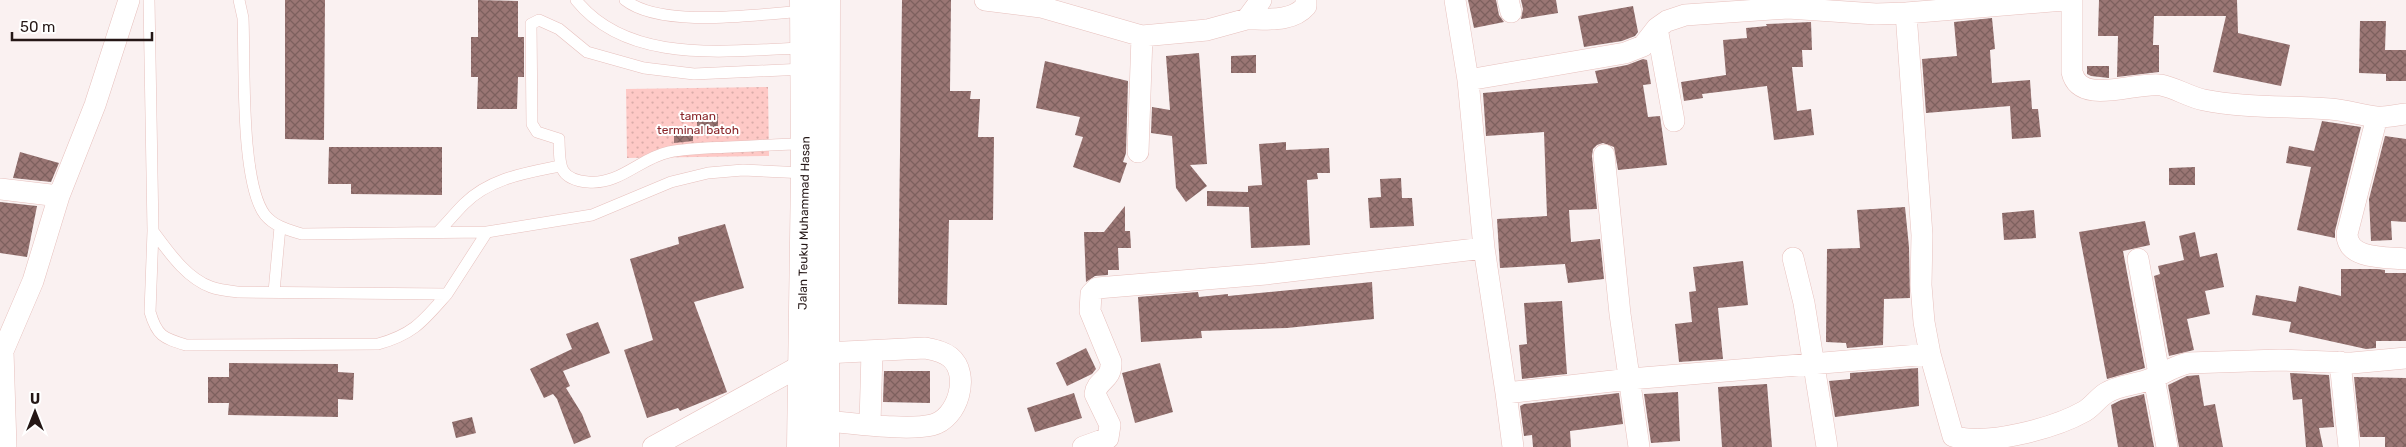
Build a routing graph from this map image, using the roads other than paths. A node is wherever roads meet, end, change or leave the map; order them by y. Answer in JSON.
{"nodes":[{"id":1,"x":129,"y":0,"type":"edge"},
{"id":2,"x":149,"y":0,"type":"edge"},
{"id":3,"x":239,"y":0,"type":"edge"},
{"id":4,"x":576,"y":0,"type":"edge"},
{"id":5,"x":625,"y":0,"type":"edge"},
{"id":6,"x":985,"y":0,"type":"edge"},
{"id":7,"x":1261,"y":0,"type":"edge"},
{"id":8,"x":1306,"y":0,"type":"edge"},
{"id":9,"x":1455,"y":0,"type":"edge"},
{"id":10,"x":2064,"y":0,"type":"edge"},
{"id":11,"x":2072,"y":0,"type":"edge"},
{"id":12,"x":1950,"y":4,"type":"edge"},
{"id":13,"x":815,"y":6,"type":"edge"},
{"id":14,"x":1906,"y":13,"type":"junction"},
{"id":15,"x":1247,"y":20,"type":"junction"},
{"id":16,"x":1657,"y":28,"type":"junction"},
{"id":17,"x":1142,"y":36,"type":"junction"},
{"id":18,"x":815,"y":59,"type":"junction"},
{"id":19,"x":1468,"y":80,"type":"junction"},
{"id":20,"x":2406,"y":114,"type":"edge"},
{"id":21,"x":2377,"y":117,"type":"junction"},
{"id":22,"x":1674,"y":121,"type":"dead end"},
{"id":23,"x":815,"y":144,"type":"junction"},
{"id":24,"x":1138,"y":152,"type":"dead end"},
{"id":25,"x":1604,"y":155,"type":"dead end"},
{"id":26,"x":560,"y":166,"type":"junction"},
{"id":27,"x":815,"y":173,"type":"junction"},
{"id":28,"x":0,"y":189,"type":"edge"},
{"id":29,"x":60,"y":196,"type":"junction"},
{"id":30,"x":280,"y":227,"type":"junction"},
{"id":31,"x":152,"y":231,"type":"junction"},
{"id":32,"x":438,"y":232,"type":"junction"},
{"id":33,"x":487,"y":232,"type":"junction"},
{"id":34,"x":1484,"y":248,"type":"junction"},
{"id":35,"x":1793,"y":258,"type":"dead end"},
{"id":36,"x":2138,"y":259,"type":"dead end"},
{"id":37,"x":2406,"y":259,"type":"edge"},
{"id":38,"x":274,"y":292,"type":"junction"},
{"id":39,"x":446,"y":294,"type":"junction"},
{"id":40,"x":872,"y":351,"type":"junction"},
{"id":41,"x":1930,"y":354,"type":"junction"},
{"id":42,"x":2406,"y":358,"type":"edge"},
{"id":43,"x":814,"y":359,"type":"junction"},
{"id":44,"x":2340,"y":362,"type":"junction"},
{"id":45,"x":1813,"y":363,"type":"junction"},
{"id":46,"x":2156,"y":376,"type":"junction"},
{"id":47,"x":1630,"y":379,"type":"junction"},
{"id":48,"x":1506,"y":393,"type":"junction"},
{"id":49,"x":870,"y":424,"type":"junction"},
{"id":50,"x":825,"y":434,"type":"edge"},
{"id":51,"x":1952,"y":442,"type":"edge"},
{"id":52,"x":6,"y":447,"type":"edge"},
{"id":53,"x":653,"y":447,"type":"edge"},
{"id":54,"x":801,"y":447,"type":"edge"},
{"id":55,"x":1083,"y":447,"type":"edge"},
{"id":56,"x":1513,"y":447,"type":"edge"},
{"id":57,"x":1639,"y":447,"type":"edge"},
{"id":58,"x":1827,"y":447,"type":"edge"},
{"id":59,"x":2167,"y":447,"type":"edge"},
{"id":60,"x":2349,"y":447,"type":"edge"}],
"edges":[{"from":1,"to":29,"type":"street"},
{"from":2,"to":31,"type":"lane"},
{"from":3,"to":30,"type":"lane"},
{"from":4,"to":18,"type":"lane"},
{"from":5,"to":13,"type":"lane"},
{"from":6,"to":17,"type":"street"},
{"from":7,"to":15,"type":"street"},
{"from":8,"to":15,"type":"street"},
{"from":9,"to":19,"type":"street"},
{"from":10,"to":12,"type":"street"},
{"from":11,"to":21,"type":"street"},
{"from":12,"to":14,"type":"street"},
{"from":13,"to":18,"type":"highway","name":"Jalan Teuku Muhammad Hasan"},
{"from":14,"to":16,"type":"street"},
{"from":14,"to":41,"type":"street"},
{"from":15,"to":17,"type":"street"},
{"from":16,"to":19,"type":"street"},
{"from":16,"to":22,"type":"street"},
{"from":17,"to":24,"type":"street"},
{"from":18,"to":23,"type":"highway","name":"Jalan Teuku Muhammad Hasan"},
{"from":18,"to":26,"type":"lane"},
{"from":19,"to":34,"type":"street"},
{"from":20,"to":21,"type":"street"},
{"from":21,"to":37,"type":"street"},
{"from":23,"to":26,"type":"lane"},
{"from":23,"to":27,"type":"highway","name":"Jalan Teuku Muhammad Hasan"},
{"from":25,"to":47,"type":"street"},
{"from":26,"to":32,"type":"lane"},
{"from":27,"to":33,"type":"lane"},
{"from":27,"to":43,"type":"highway","name":"Jalan Teuku Muhammad Hasan"},
{"from":28,"to":29,"type":"street"},
{"from":29,"to":52,"type":"street"},
{"from":30,"to":32,"type":"lane"},
{"from":30,"to":38,"type":"lane"},
{"from":31,"to":38,"type":"lane"},
{"from":31,"to":39,"type":"lane"},
{"from":32,"to":33,"type":"lane"},
{"from":33,"to":39,"type":"lane"},
{"from":34,"to":48,"type":"street"},
{"from":34,"to":55,"type":"street"},
{"from":35,"to":45,"type":"street"},
{"from":36,"to":46,"type":"street"},
{"from":38,"to":39,"type":"lane"},
{"from":40,"to":43,"type":"street"},
{"from":40,"to":49,"type":"street"},
{"from":40,"to":49,"type":"street"},
{"from":41,"to":45,"type":"street"},
{"from":41,"to":51,"type":"street"},
{"from":42,"to":44,"type":"street"},
{"from":43,"to":50,"type":"highway","name":"Jalan Teuku Muhammad Hasan"},
{"from":43,"to":53,"type":"street"},
{"from":43,"to":54,"type":"highway","name":"Jalan Teuku Muhammad Hasan"},
{"from":44,"to":46,"type":"street"},
{"from":44,"to":60,"type":"street"},
{"from":45,"to":47,"type":"street"},
{"from":45,"to":58,"type":"street"},
{"from":46,"to":51,"type":"street"},
{"from":46,"to":59,"type":"street"},
{"from":47,"to":48,"type":"street"},
{"from":47,"to":57,"type":"street"},
{"from":48,"to":56,"type":"street"},
{"from":49,"to":50,"type":"street"}]}
